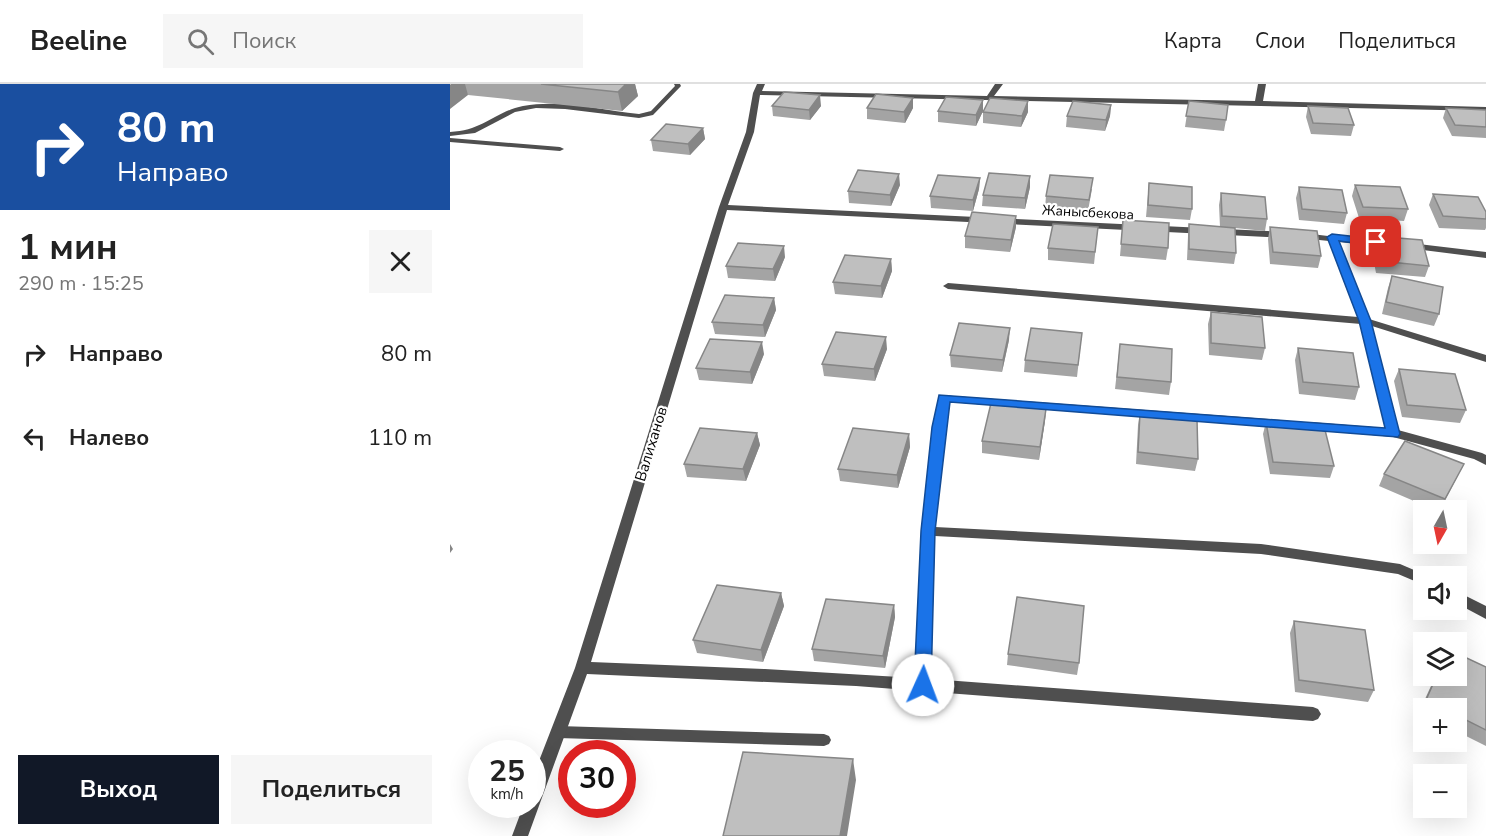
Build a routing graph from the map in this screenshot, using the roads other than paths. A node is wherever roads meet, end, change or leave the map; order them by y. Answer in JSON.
{"nodes":[{"id":1,"x":677,"y":84,"type":"edge"},
{"id":2,"x":999,"y":84,"type":"edge"},
{"id":3,"x":1262,"y":84,"type":"edge"},
{"id":4,"x":759,"y":88,"type":"edge"},
{"id":5,"x":988,"y":99,"type":"junction"},
{"id":6,"x":1259,"y":102,"type":"junction"},
{"id":7,"x":1486,"y":109,"type":"edge"},
{"id":8,"x":450,"y":134,"type":"edge"},
{"id":9,"x":450,"y":140,"type":"edge"},
{"id":10,"x":560,"y":149,"type":"dead end"},
{"id":11,"x":723,"y":207,"type":"junction"},
{"id":12,"x":1332,"y":237,"type":"junction"},
{"id":13,"x":1486,"y":255,"type":"edge"},
{"id":14,"x":948,"y":286,"type":"dead end"},
{"id":15,"x":1365,"y":321,"type":"junction"},
{"id":16,"x":1486,"y":359,"type":"edge"},
{"id":17,"x":1393,"y":434,"type":"junction"},
{"id":18,"x":1486,"y":461,"type":"edge"},
{"id":19,"x":928,"y":531,"type":"junction"},
{"id":20,"x":1413,"y":575,"type":"edge"},
{"id":21,"x":1467,"y":602,"type":"edge"},
{"id":22,"x":1486,"y":613,"type":"edge"},
{"id":23,"x":582,"y":668,"type":"junction"},
{"id":24,"x":923,"y":685,"type":"junction"},
{"id":25,"x":1313,"y":714,"type":"dead end"},
{"id":26,"x":558,"y":732,"type":"junction"},
{"id":27,"x":824,"y":740,"type":"dead end"},
{"id":28,"x":546,"y":765,"type":"edge"},
{"id":29,"x":527,"y":818,"type":"edge"},
{"id":30,"x":520,"y":836,"type":"edge"}],
"edges":[{"from":1,"to":8,"type":"lane"},
{"from":2,"to":5,"type":"street"},
{"from":3,"to":6,"type":"street"},
{"from":4,"to":5,"type":"street"},
{"from":4,"to":11,"type":"street","name":"Валиханов"},
{"from":5,"to":6,"type":"street"},
{"from":6,"to":7,"type":"street"},
{"from":9,"to":10,"type":"street"},
{"from":11,"to":12,"type":"street","name":"Жанысбекова"},
{"from":11,"to":23,"type":"street","name":"Валиханов"},
{"from":12,"to":13,"type":"street","name":"Жанысбекова"},
{"from":12,"to":15,"type":"street"},
{"from":14,"to":15,"type":"street"},
{"from":15,"to":16,"type":"street"},
{"from":15,"to":17,"type":"street"},
{"from":17,"to":18,"type":"street"},
{"from":17,"to":19,"type":"street"},
{"from":19,"to":20,"type":"street"},
{"from":19,"to":24,"type":"street"},
{"from":21,"to":22,"type":"street"},
{"from":23,"to":24,"type":"street"},
{"from":23,"to":26,"type":"street","name":"Валиханов"},
{"from":24,"to":25,"type":"street"},
{"from":26,"to":27,"type":"lane"},
{"from":26,"to":28,"type":"street","name":"Валиханов"},
{"from":29,"to":30,"type":"street","name":"Валиханов"}]}
